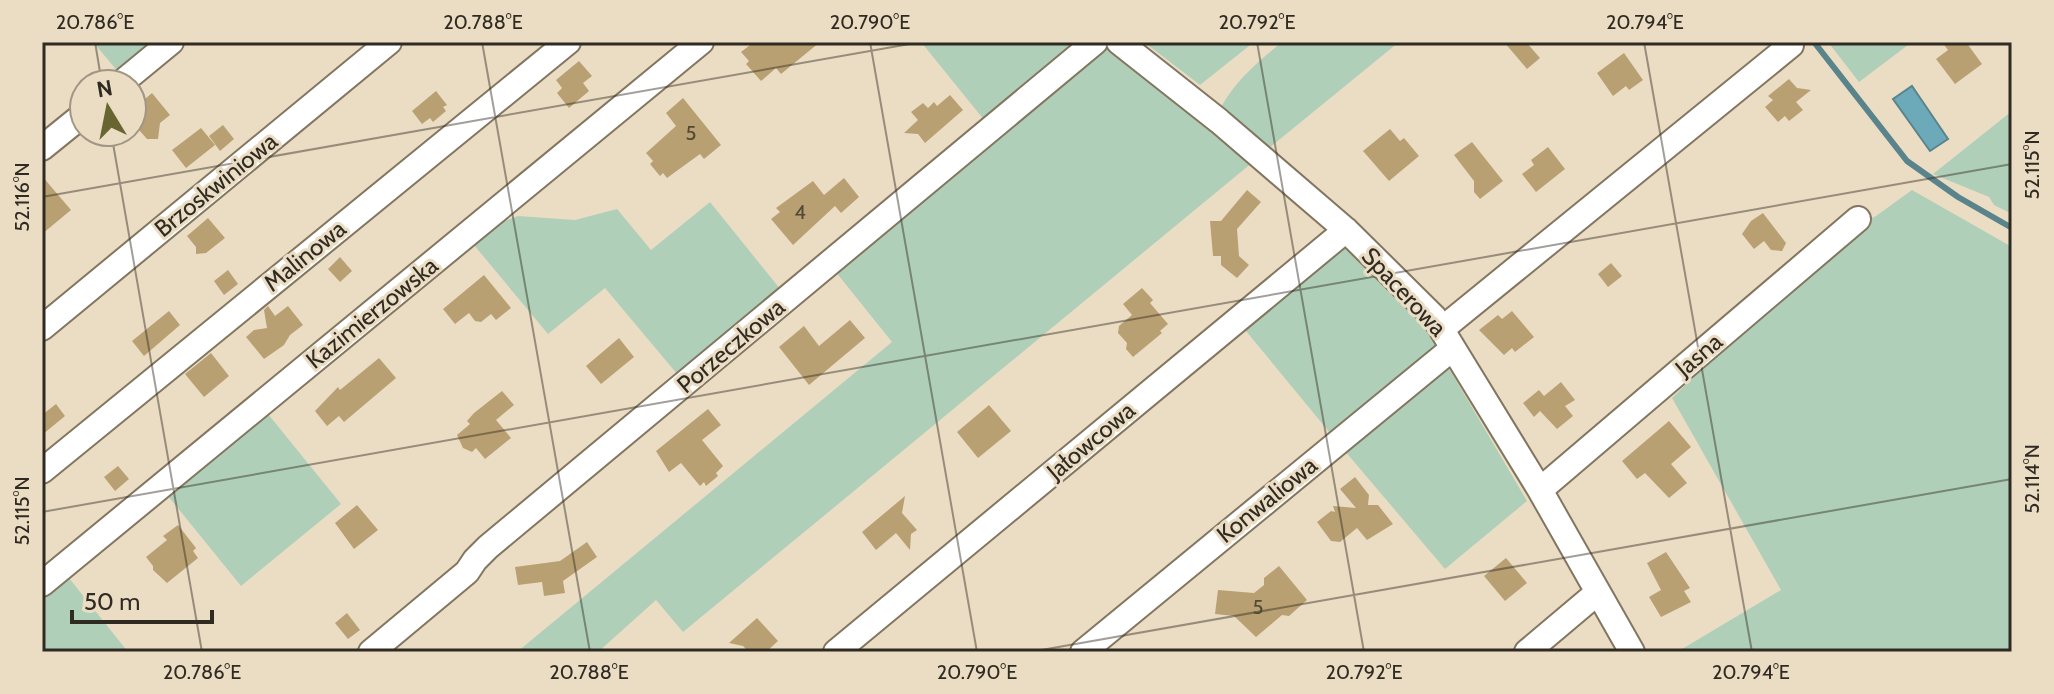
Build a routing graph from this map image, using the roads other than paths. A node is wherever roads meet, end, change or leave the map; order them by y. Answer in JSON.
{"nodes":[{"id":1,"x":171,"y":42,"type":"edge"},
{"id":2,"x":389,"y":42,"type":"edge"},
{"id":3,"x":568,"y":42,"type":"edge"},
{"id":4,"x":701,"y":42,"type":"edge"},
{"id":5,"x":1095,"y":42,"type":"edge"},
{"id":6,"x":1119,"y":42,"type":"edge"},
{"id":7,"x":1791,"y":45,"type":"dead end"},
{"id":8,"x":139,"y":68,"type":"edge"},
{"id":9,"x":68,"y":127,"type":"edge"},
{"id":10,"x":42,"y":148,"type":"edge"},
{"id":11,"x":1858,"y":219,"type":"dead end"},
{"id":12,"x":1346,"y":230,"type":"junction"},
{"id":13,"x":42,"y":328,"type":"edge"},
{"id":14,"x":1448,"y":338,"type":"junction"},
{"id":15,"x":42,"y":471,"type":"edge"},
{"id":16,"x":1540,"y":490,"type":"junction"},
{"id":17,"x":42,"y":584,"type":"edge"},
{"id":18,"x":1597,"y":593,"type":"junction"},
{"id":19,"x":371,"y":652,"type":"edge"},
{"id":20,"x":836,"y":652,"type":"edge"},
{"id":21,"x":1083,"y":652,"type":"edge"},
{"id":22,"x":1527,"y":652,"type":"edge"},
{"id":23,"x":1632,"y":652,"type":"edge"}],
"edges":[{"from":1,"to":8,"type":"street"},
{"from":2,"to":13,"type":"street","name":"Brzoskwiniowa"},
{"from":3,"to":15,"type":"street","name":"Malinowa"},
{"from":4,"to":17,"type":"street","name":"Kazimierzowska"},
{"from":5,"to":19,"type":"street","name":"Porzeczkowa"},
{"from":6,"to":12,"type":"street","name":"Spacerowa"},
{"from":7,"to":14,"type":"street","name":"Konwaliowa"},
{"from":9,"to":10,"type":"street"},
{"from":11,"to":16,"type":"street","name":"Jasna"},
{"from":12,"to":14,"type":"street","name":"Spacerowa"},
{"from":12,"to":20,"type":"street","name":"Jałowcowa"},
{"from":14,"to":16,"type":"street","name":"Spacerowa"},
{"from":14,"to":21,"type":"street","name":"Konwaliowa"},
{"from":16,"to":18,"type":"street","name":"Spacerowa"},
{"from":18,"to":22,"type":"street"},
{"from":18,"to":23,"type":"street","name":"Spacerowa"}]}
